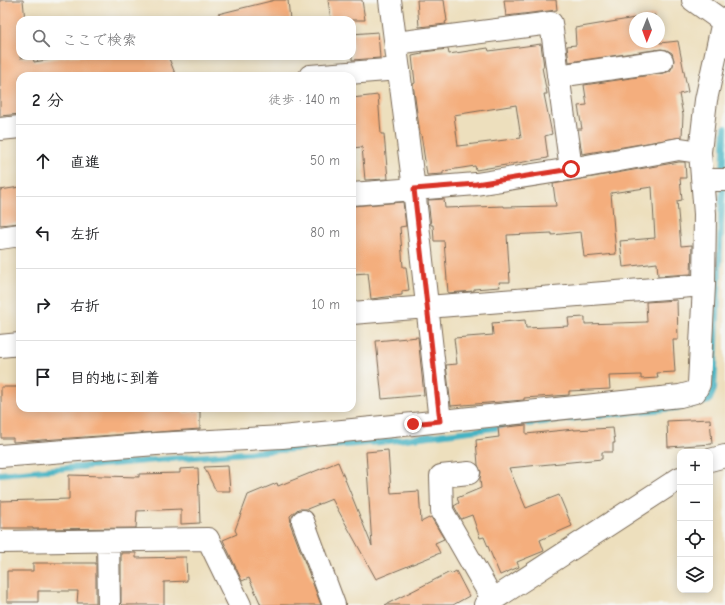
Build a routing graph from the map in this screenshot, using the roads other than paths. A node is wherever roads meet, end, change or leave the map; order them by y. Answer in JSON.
{"nodes":[{"id":1,"x":390,"y":0,"type":"edge"},
{"id":2,"x":693,"y":0,"type":"edge"},
{"id":3,"x":724,"y":22,"type":"edge"},
{"id":4,"x":396,"y":43,"type":"junction"},
{"id":5,"x":662,"y":61,"type":"dead end"},
{"id":6,"x":399,"y":69,"type":"junction"},
{"id":7,"x":356,"y":72,"type":"edge"},
{"id":8,"x":558,"y":76,"type":"junction"},
{"id":9,"x":16,"y":127,"type":"edge"},
{"id":10,"x":0,"y":129,"type":"edge"},
{"id":11,"x":700,"y":152,"type":"junction"},
{"id":12,"x":571,"y":169,"type":"junction"},
{"id":13,"x":712,"y":180,"type":"edge"},
{"id":14,"x":414,"y":189,"type":"junction"},
{"id":15,"x":356,"y":194,"type":"edge"},
{"id":16,"x":16,"y":236,"type":"edge"},
{"id":17,"x":0,"y":238,"type":"edge"},
{"id":18,"x":704,"y":285,"type":"junction"},
{"id":19,"x":428,"y":307,"type":"junction"},
{"id":20,"x":356,"y":313,"type":"edge"},
{"id":21,"x":16,"y":344,"type":"edge"},
{"id":22,"x":0,"y":346,"type":"edge"},
{"id":23,"x":440,"y":421,"type":"junction"},
{"id":24,"x":0,"y":456,"type":"edge"},
{"id":25,"x":725,"y":456,"type":"edge"},
{"id":26,"x":713,"y":459,"type":"edge"},
{"id":27,"x":469,"y":473,"type":"dead end"},
{"id":28,"x":677,"y":480,"type":"edge"},
{"id":29,"x":303,"y":521,"type":"dead end"},
{"id":30,"x":108,"y":541,"type":"junction"},
{"id":31,"x":0,"y":542,"type":"edge"},
{"id":32,"x":489,"y":602,"type":"edge"},
{"id":33,"x":109,"y":605,"type":"edge"},
{"id":34,"x":240,"y":605,"type":"edge"},
{"id":35,"x":334,"y":605,"type":"edge"}],
"edges":[{"from":1,"to":4,"type":"street"},
{"from":2,"to":3,"type":"street"},
{"from":3,"to":11,"type":"street"},
{"from":4,"to":6,"type":"street"},
{"from":4,"to":8,"type":"street"},
{"from":5,"to":8,"type":"street"},
{"from":6,"to":7,"type":"street"},
{"from":6,"to":14,"type":"street"},
{"from":8,"to":12,"type":"street"},
{"from":9,"to":10,"type":"street"},
{"from":11,"to":12,"type":"street"},
{"from":11,"to":13,"type":"street"},
{"from":12,"to":14,"type":"street"},
{"from":13,"to":18,"type":"street"},
{"from":14,"to":15,"type":"street"},
{"from":14,"to":19,"type":"street"},
{"from":16,"to":17,"type":"street"},
{"from":18,"to":19,"type":"street"},
{"from":18,"to":23,"type":"street"},
{"from":19,"to":20,"type":"street"},
{"from":19,"to":23,"type":"street"},
{"from":21,"to":22,"type":"street"},
{"from":23,"to":24,"type":"street"},
{"from":25,"to":26,"type":"street"},
{"from":27,"to":32,"type":"street"},
{"from":28,"to":32,"type":"street"},
{"from":29,"to":35,"type":"street"},
{"from":30,"to":31,"type":"street"},
{"from":30,"to":33,"type":"street"},
{"from":30,"to":34,"type":"street"}]}
